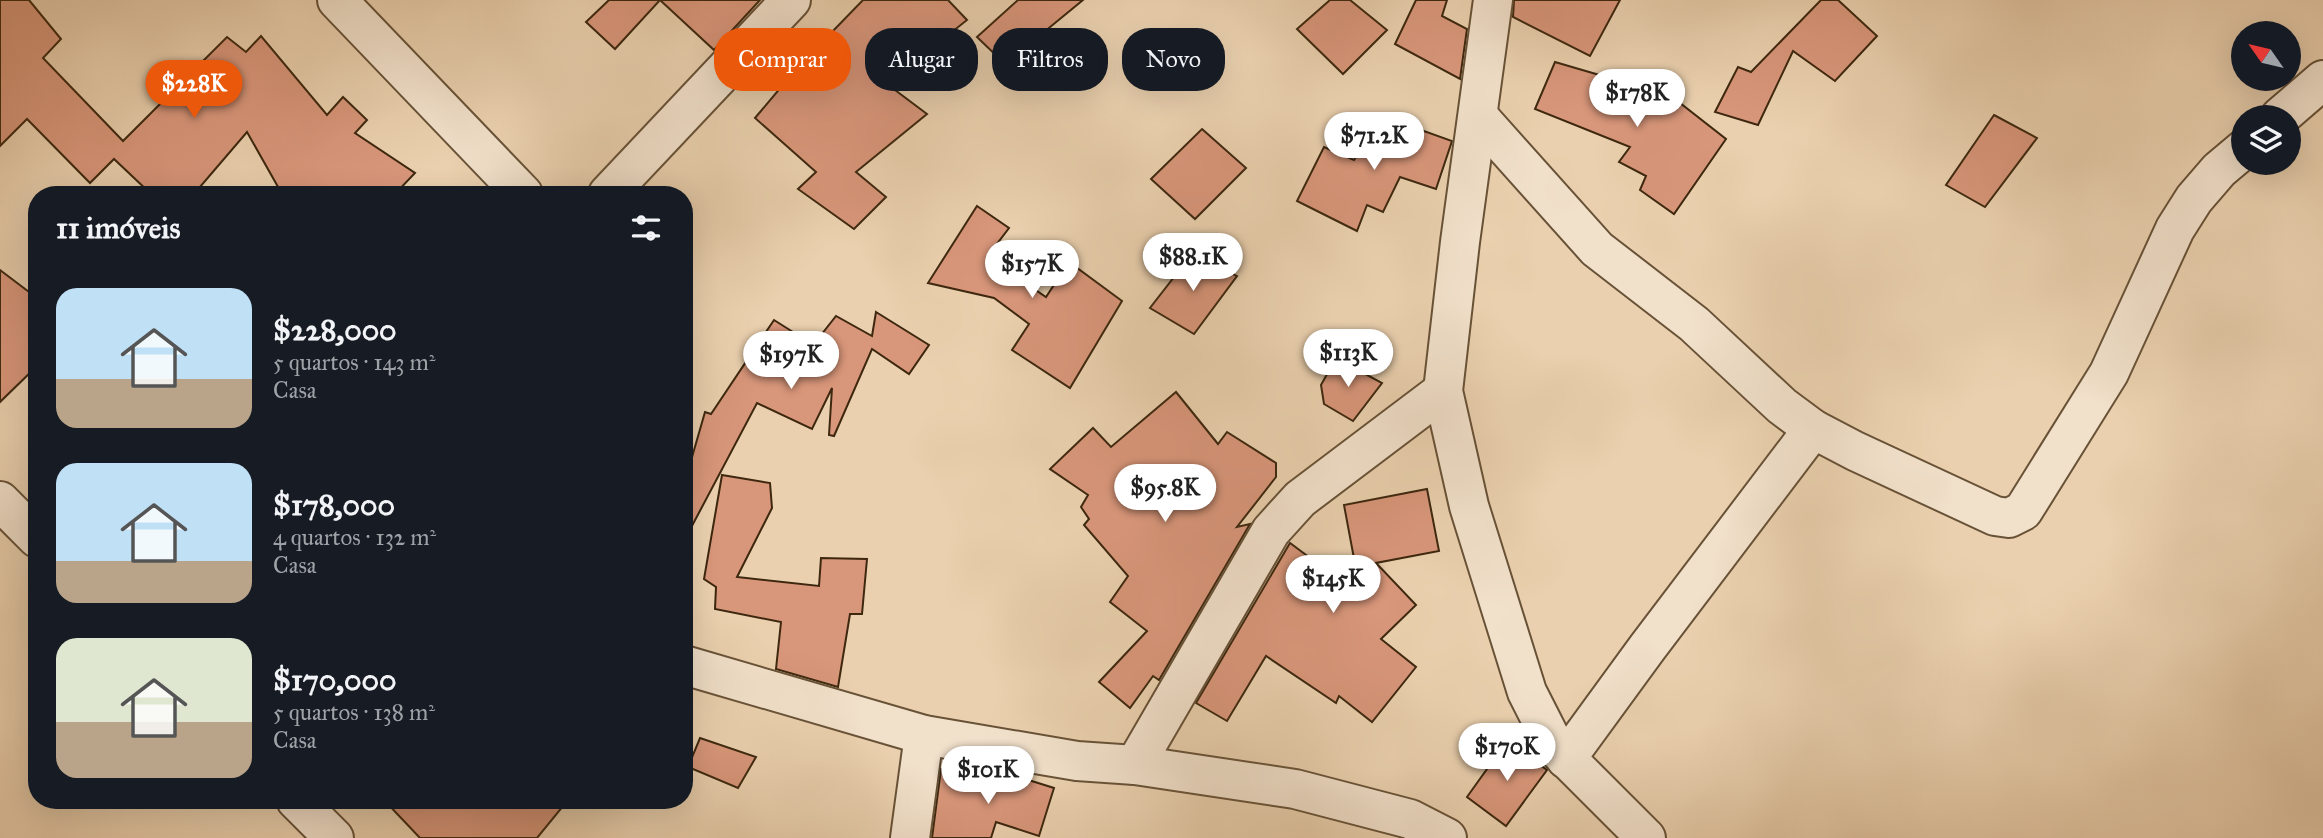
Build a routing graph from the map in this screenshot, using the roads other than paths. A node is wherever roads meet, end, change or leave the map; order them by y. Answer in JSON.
{"nodes":[{"id":1,"x":337,"y":0,"type":"edge"},
{"id":2,"x":791,"y":0,"type":"edge"},
{"id":3,"x":1493,"y":0,"type":"edge"},
{"id":4,"x":2323,"y":80,"type":"edge"},
{"id":5,"x":2294,"y":105,"type":"edge"},
{"id":6,"x":1478,"y":116,"type":"junction"},
{"id":7,"x":2231,"y":160,"type":"edge"},
{"id":8,"x":515,"y":186,"type":"edge"},
{"id":9,"x":616,"y":186,"type":"edge"},
{"id":10,"x":1443,"y":391,"type":"junction"},
{"id":11,"x":1813,"y":429,"type":"junction"},
{"id":12,"x":0,"y":500,"type":"edge"},
{"id":13,"x":28,"y":529,"type":"edge"},
{"id":14,"x":693,"y":668,"type":"edge"},
{"id":15,"x":924,"y":736,"type":"junction"},
{"id":16,"x":1566,"y":759,"type":"junction"},
{"id":17,"x":1135,"y":765,"type":"junction"},
{"id":18,"x":305,"y":809,"type":"edge"},
{"id":19,"x":334,"y":838,"type":"edge"},
{"id":20,"x":910,"y":838,"type":"edge"},
{"id":21,"x":1447,"y":838,"type":"edge"},
{"id":22,"x":1646,"y":838,"type":"edge"}],
"edges":[{"from":1,"to":8,"type":"street"},
{"from":2,"to":9,"type":"street"},
{"from":3,"to":6,"type":"street"},
{"from":4,"to":5,"type":"street"},
{"from":6,"to":10,"type":"street"},
{"from":6,"to":11,"type":"street"},
{"from":7,"to":11,"type":"street"},
{"from":10,"to":16,"type":"street"},
{"from":10,"to":17,"type":"street"},
{"from":11,"to":16,"type":"street"},
{"from":12,"to":13,"type":"street"},
{"from":14,"to":15,"type":"street"},
{"from":15,"to":17,"type":"street"},
{"from":15,"to":20,"type":"street"},
{"from":16,"to":22,"type":"street"},
{"from":17,"to":21,"type":"street"},
{"from":18,"to":19,"type":"street"}]}
